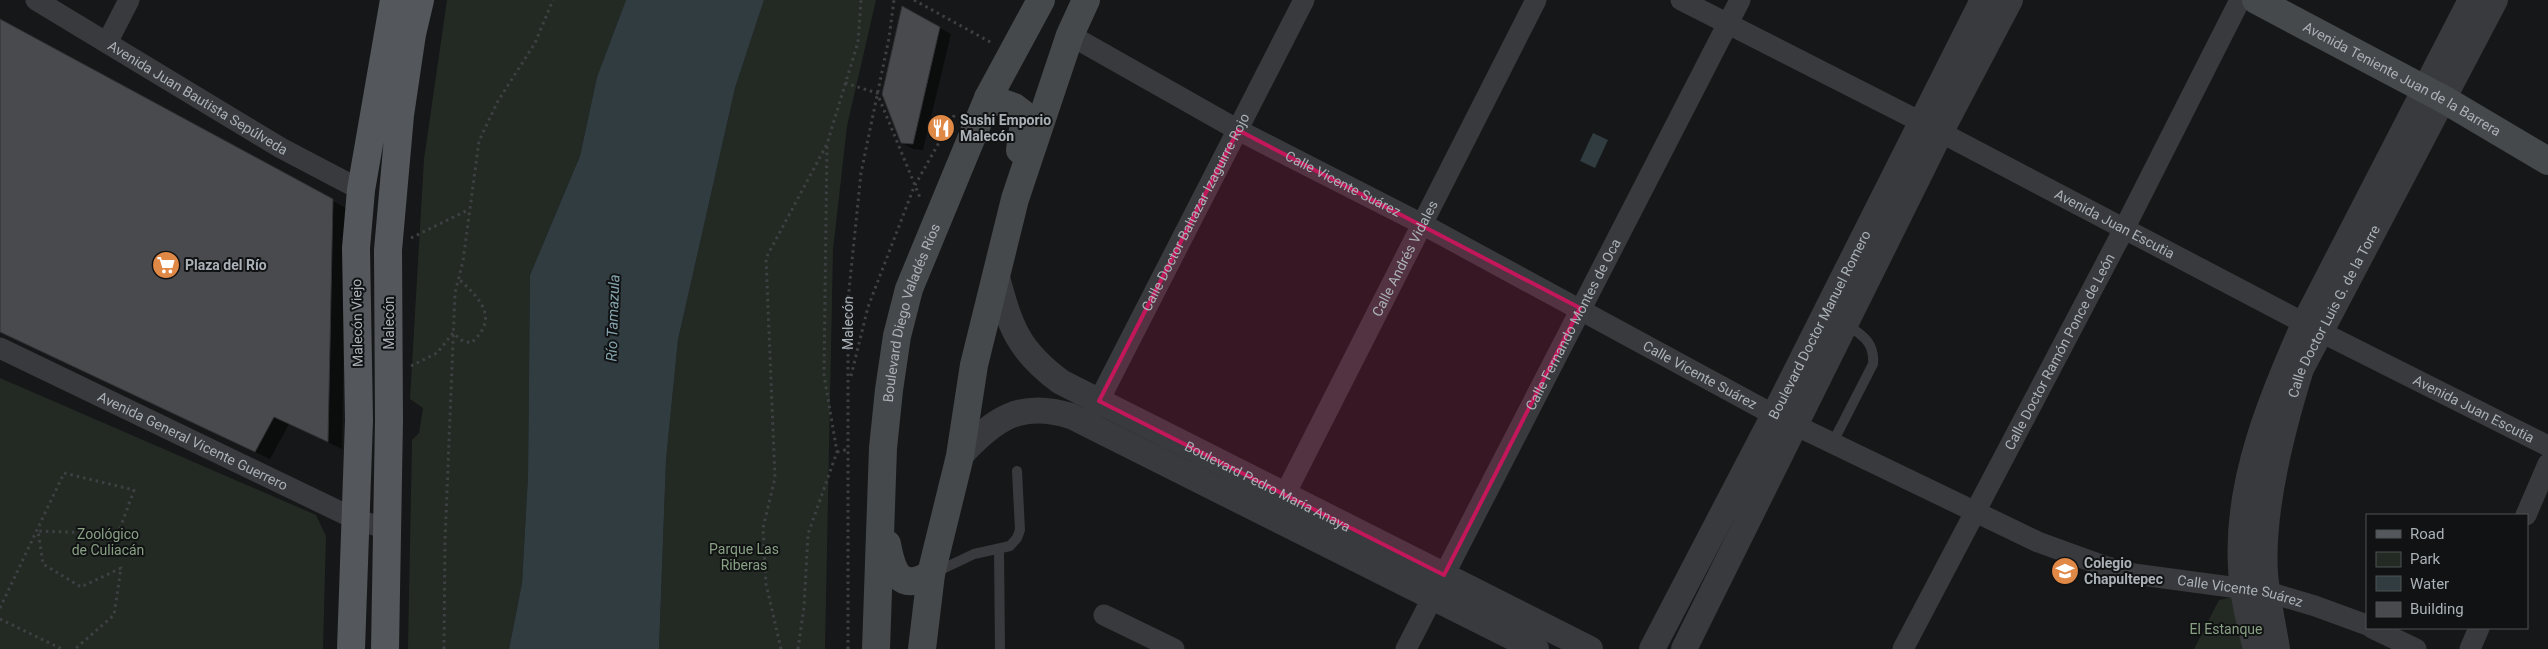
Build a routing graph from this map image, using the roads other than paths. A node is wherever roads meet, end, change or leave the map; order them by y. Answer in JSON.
{"nodes":[{"id":1,"x":36,"y":0,"type":"edge"},
{"id":2,"x":129,"y":0,"type":"edge"},
{"id":3,"x":394,"y":0,"type":"edge"},
{"id":4,"x":420,"y":0,"type":"edge"},
{"id":5,"x":1040,"y":0,"type":"edge"},
{"id":6,"x":1304,"y":0,"type":"edge"},
{"id":7,"x":1536,"y":0,"type":"edge"},
{"id":8,"x":1681,"y":0,"type":"edge"},
{"id":9,"x":1740,"y":0,"type":"edge"},
{"id":10,"x":1983,"y":0,"type":"edge"},
{"id":11,"x":2010,"y":0,"type":"edge"},
{"id":12,"x":2240,"y":0,"type":"edge"},
{"id":13,"x":2256,"y":0,"type":"edge"},
{"id":14,"x":2471,"y":0,"type":"edge"},
{"id":15,"x":2495,"y":0,"type":"edge"},
{"id":16,"x":1087,"y":3,"type":"edge"},
{"id":17,"x":1727,"y":25,"type":"junction"},
{"id":18,"x":1070,"y":35,"type":"junction"},
{"id":19,"x":108,"y":43,"type":"junction"},
{"id":20,"x":2436,"y":95,"type":"junction"},
{"id":21,"x":988,"y":98,"type":"junction"},
{"id":22,"x":1931,"y":128,"type":"junction"},
{"id":23,"x":1238,"y":130,"type":"junction"},
{"id":24,"x":2548,"y":161,"type":"edge"},
{"id":25,"x":361,"y":190,"type":"junction"},
{"id":26,"x":1015,"y":199,"type":"junction"},
{"id":27,"x":1422,"y":224,"type":"junction"},
{"id":28,"x":2124,"y":229,"type":"junction"},
{"id":29,"x":388,"y":250,"type":"junction"},
{"id":30,"x":996,"y":274,"type":"junction"},
{"id":31,"x":1580,"y":308,"type":"junction"},
{"id":32,"x":1846,"y":324,"type":"junction"},
{"id":33,"x":2313,"y":327,"type":"junction"},
{"id":34,"x":0,"y":348,"type":"edge"},
{"id":35,"x":1099,"y":401,"type":"junction"},
{"id":36,"x":1786,"y":420,"type":"junction"},
{"id":37,"x":1087,"y":424,"type":"junction"},
{"id":38,"x":1833,"y":442,"type":"junction"},
{"id":39,"x":2548,"y":446,"type":"edge"},
{"id":40,"x":960,"y":456,"type":"junction"},
{"id":41,"x":2548,"y":464,"type":"edge"},
{"id":42,"x":1017,"y":471,"type":"dead end"},
{"id":43,"x":1279,"y":506,"type":"junction"},
{"id":44,"x":1976,"y":512,"type":"junction"},
{"id":45,"x":2526,"y":514,"type":"edge"},
{"id":46,"x":355,"y":519,"type":"junction"},
{"id":47,"x":882,"y":524,"type":"junction"},
{"id":48,"x":387,"y":528,"type":"junction"},
{"id":49,"x":999,"y":549,"type":"junction"},
{"id":50,"x":931,"y":574,"type":"junction"},
{"id":51,"x":1438,"y":586,"type":"junction"},
{"id":52,"x":2256,"y":591,"type":"junction"},
{"id":53,"x":1104,"y":615,"type":"dead end"},
{"id":54,"x":2366,"y":626,"type":"edge"},
{"id":55,"x":2374,"y":629,"type":"edge"},
{"id":56,"x":2479,"y":629,"type":"edge"},
{"id":57,"x":351,"y":649,"type":"edge"},
{"id":58,"x":385,"y":649,"type":"edge"},
{"id":59,"x":876,"y":649,"type":"edge"},
{"id":60,"x":922,"y":649,"type":"edge"},
{"id":61,"x":1000,"y":649,"type":"edge"},
{"id":62,"x":1174,"y":649,"type":"edge"},
{"id":63,"x":1406,"y":649,"type":"edge"},
{"id":64,"x":1536,"y":649,"type":"edge"},
{"id":65,"x":1590,"y":649,"type":"edge"},
{"id":66,"x":1652,"y":649,"type":"edge"},
{"id":67,"x":1684,"y":649,"type":"edge"},
{"id":68,"x":1903,"y":649,"type":"edge"},
{"id":69,"x":2256,"y":649,"type":"edge"},
{"id":70,"x":2277,"y":649,"type":"edge"},
{"id":71,"x":2416,"y":649,"type":"edge"},
{"id":72,"x":2470,"y":649,"type":"edge"}],
"edges":[{"from":1,"to":19,"type":"street","name":"Avenida Juan Bautista Sepúlveda"},
{"from":2,"to":19,"type":"street"},
{"from":3,"to":25,"type":"main road","name":"Malecón Viejo"},
{"from":4,"to":29,"type":"main road","name":"Malecón"},
{"from":5,"to":21,"type":"main road","name":"Boulevard Diego Valadés Ríos"},
{"from":6,"to":23,"type":"street","name":"Calle Doctor Baltazar Izaguirre Rojo"},
{"from":7,"to":27,"type":"street","name":"Calle Andrés Vidales"},
{"from":8,"to":17,"type":"street","name":"Avenida Juan Escutia"},
{"from":9,"to":17,"type":"street","name":"Calle Fernando Montes de Oca"},
{"from":10,"to":22,"type":"street","name":"Boulevard Doctor Manuel Romero"},
{"from":11,"to":22,"type":"street","name":"Boulevard Doctor Manuel Romero"},
{"from":12,"to":28,"type":"street","name":"Calle Doctor Ramón Ponce de León"},
{"from":13,"to":20,"type":"main road","name":"Avenida Teniente Juan de la Barrera"},
{"from":14,"to":20,"type":"street","name":"Calle Doctor Luis G. de la Torre"},
{"from":15,"to":20,"type":"street","name":"Calle Doctor Luis G. de la Torre"},
{"from":16,"to":18,"type":"main road"},
{"from":17,"to":22,"type":"street","name":"Avenida Juan Escutia"},
{"from":17,"to":31,"type":"street","name":"Calle Fernando Montes de Oca"},
{"from":18,"to":23,"type":"street","name":"Calle Vicente Suárez"},
{"from":18,"to":26,"type":"main road"},
{"from":19,"to":25,"type":"street","name":"Avenida Juan Bautista Sepúlveda"},
{"from":20,"to":24,"type":"main road","name":"Avenida Teniente Juan de la Barrera"},
{"from":20,"to":33,"type":"street","name":"Calle Doctor Luis G. de la Torre"},
{"from":21,"to":26,"type":"main road"},
{"from":21,"to":47,"type":"main road","name":"Boulevard Diego Valadés Ríos"},
{"from":22,"to":28,"type":"street","name":"Avenida Juan Escutia"},
{"from":22,"to":32,"type":"street","name":"Boulevard Doctor Manuel Romero"},
{"from":22,"to":36,"type":"street","name":"Boulevard Doctor Manuel Romero"},
{"from":23,"to":27,"type":"street","name":"Calle Vicente Suárez"},
{"from":23,"to":35,"type":"street","name":"Calle Doctor Baltazar Izaguirre Rojo"},
{"from":25,"to":29,"type":"main road"},
{"from":25,"to":46,"type":"main road","name":"Malecón Viejo"},
{"from":26,"to":30,"type":"main road"},
{"from":27,"to":31,"type":"street","name":"Calle Vicente Suárez"},
{"from":27,"to":43,"type":"street","name":"Calle Andrés Vidales"},
{"from":28,"to":33,"type":"street","name":"Avenida Juan Escutia"},
{"from":28,"to":44,"type":"street","name":"Calle Doctor Ramón Ponce de León"},
{"from":29,"to":48,"type":"main road","name":"Malecón"},
{"from":30,"to":35,"type":"street","name":"Boulevard Pedro María Anaya"},
{"from":30,"to":40,"type":"main road"},
{"from":31,"to":36,"type":"street","name":"Calle Vicente Suárez"},
{"from":31,"to":51,"type":"street","name":"Calle Fernando Montes de Oca"},
{"from":32,"to":36,"type":"street","name":"Boulevard Doctor Manuel Romero"},
{"from":32,"to":38,"type":"lane"},
{"from":33,"to":39,"type":"street","name":"Avenida Juan Escutia"},
{"from":33,"to":52,"type":"street","name":"Calle Doctor Luis G. de la Torre"},
{"from":34,"to":46,"type":"street","name":"Avenida General Vicente Guerrero"},
{"from":35,"to":37,"type":"street","name":"Calle Doctor Baltazar Izaguirre Rojo"},
{"from":35,"to":43,"type":"street","name":"Boulevard Pedro María Anaya"},
{"from":36,"to":38,"type":"street","name":"Calle Vicente Suárez"},
{"from":36,"to":66,"type":"street","name":"Boulevard Doctor Manuel Romero"},
{"from":36,"to":67,"type":"street","name":"Boulevard Doctor Manuel Romero"},
{"from":37,"to":40,"type":"street","name":"Boulevard Pedro María Anaya"},
{"from":37,"to":43,"type":"street","name":"Boulevard Pedro María Anaya"},
{"from":38,"to":44,"type":"street","name":"Calle Vicente Suárez"},
{"from":40,"to":50,"type":"main road"},
{"from":41,"to":45,"type":"street"},
{"from":42,"to":49,"type":"lane"},
{"from":43,"to":51,"type":"street","name":"Boulevard Pedro María Anaya"},
{"from":44,"to":52,"type":"street","name":"Calle Vicente Suárez"},
{"from":44,"to":68,"type":"street","name":"Calle Doctor Ramón Ponce de León"},
{"from":46,"to":48,"type":"street","name":"Avenida General Vicente Guerrero"},
{"from":46,"to":57,"type":"main road","name":"Malecón Viejo"},
{"from":47,"to":50,"type":"main road"},
{"from":47,"to":59,"type":"main road","name":"Boulevard Diego Valadés Ríos"},
{"from":48,"to":58,"type":"main road","name":"Malecón"},
{"from":49,"to":50,"type":"lane"},
{"from":49,"to":61,"type":"lane"},
{"from":50,"to":60,"type":"main road"},
{"from":51,"to":63,"type":"street","name":"Calle Fernando Montes de Oca"},
{"from":51,"to":64,"type":"street","name":"Boulevard Pedro María Anaya"},
{"from":51,"to":65,"type":"street","name":"Boulevard Pedro María Anaya"},
{"from":52,"to":54,"type":"street","name":"Calle Vicente Suárez"},
{"from":52,"to":69,"type":"street","name":"Calle Doctor Luis G. de la Torre"},
{"from":52,"to":70,"type":"street","name":"Calle Doctor Luis G. de la Torre"},
{"from":53,"to":62,"type":"street"},
{"from":55,"to":71,"type":"street"},
{"from":56,"to":72,"type":"street"}]}
